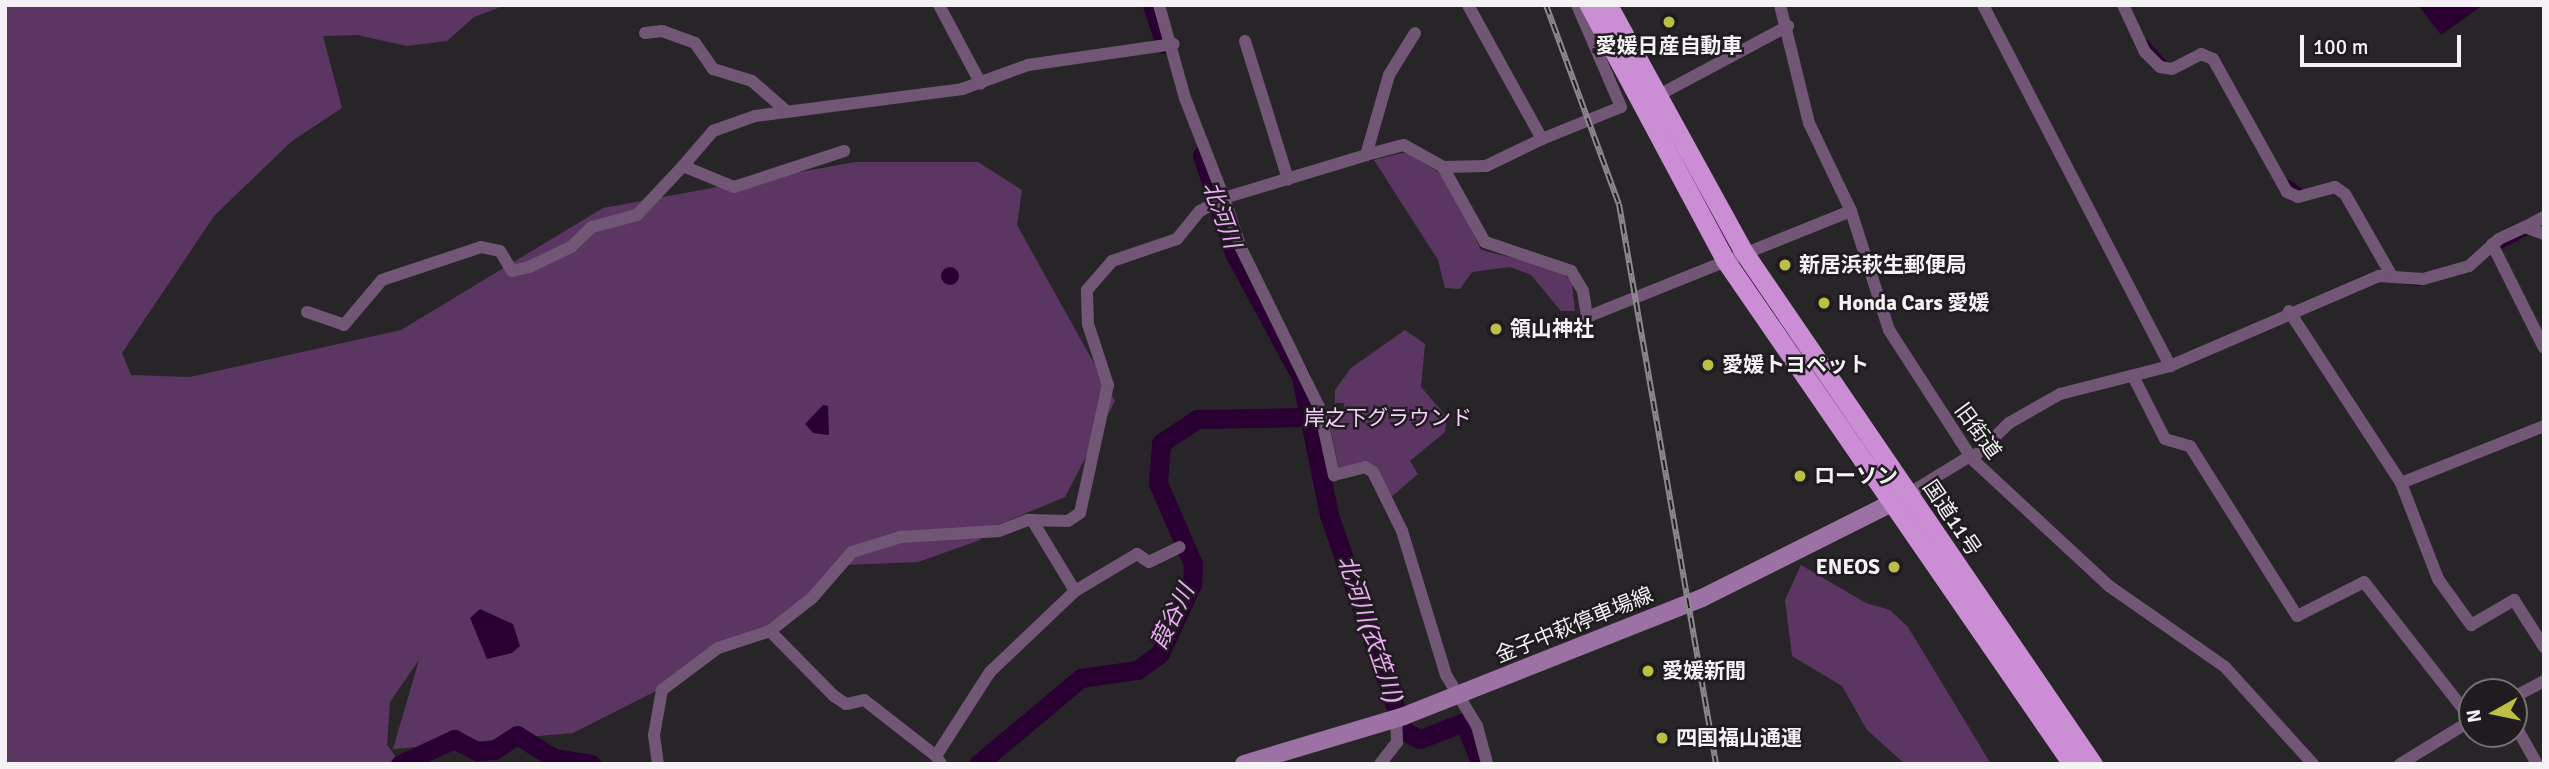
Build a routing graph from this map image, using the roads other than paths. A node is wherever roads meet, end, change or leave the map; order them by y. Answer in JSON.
{"nodes":[{"id":1,"x":939,"y":5,"type":"edge"},
{"id":2,"x":1159,"y":5,"type":"edge"},
{"id":3,"x":1468,"y":5,"type":"edge"},
{"id":4,"x":1577,"y":5,"type":"edge"},
{"id":5,"x":1589,"y":5,"type":"edge"},
{"id":6,"x":1608,"y":5,"type":"edge"},
{"id":7,"x":1780,"y":5,"type":"edge"},
{"id":8,"x":1983,"y":5,"type":"edge"},
{"id":9,"x":2123,"y":5,"type":"edge"},
{"id":10,"x":1788,"y":26,"type":"junction"},
{"id":11,"x":645,"y":33,"type":"dead end"},
{"id":12,"x":1415,"y":33,"type":"dead end"},
{"id":13,"x":1245,"y":41,"type":"dead end"},
{"id":14,"x":1167,"y":45,"type":"junction"},
{"id":15,"x":981,"y":84,"type":"junction"},
{"id":16,"x":1655,"y":97,"type":"junction"},
{"id":17,"x":784,"y":110,"type":"junction"},
{"id":18,"x":1542,"y":139,"type":"junction"},
{"id":19,"x":844,"y":151,"type":"dead end"},
{"id":20,"x":1366,"y":155,"type":"junction"},
{"id":21,"x":683,"y":166,"type":"junction"},
{"id":22,"x":1443,"y":167,"type":"junction"},
{"id":23,"x":1288,"y":179,"type":"junction"},
{"id":24,"x":1219,"y":200,"type":"junction"},
{"id":25,"x":1850,"y":211,"type":"junction"},
{"id":26,"x":2544,"y":217,"type":"edge"},
{"id":27,"x":2525,"y":227,"type":"junction"},
{"id":28,"x":2544,"y":234,"type":"edge"},
{"id":29,"x":2494,"y":249,"type":"junction"},
{"id":30,"x":1743,"y":250,"type":"junction"},
{"id":31,"x":1726,"y":260,"type":"junction"},
{"id":32,"x":2400,"y":279,"type":"junction"},
{"id":33,"x":2290,"y":311,"type":"junction"},
{"id":34,"x":307,"y":312,"type":"dead end"},
{"id":35,"x":2544,"y":348,"type":"edge"},
{"id":36,"x":2170,"y":366,"type":"junction"},
{"id":37,"x":2134,"y":378,"type":"junction"},
{"id":38,"x":2544,"y":426,"type":"edge"},
{"id":39,"x":1971,"y":457,"type":"junction"},
{"id":40,"x":2401,"y":483,"type":"junction"},
{"id":41,"x":1908,"y":494,"type":"junction"},
{"id":42,"x":1890,"y":504,"type":"junction"},
{"id":43,"x":1032,"y":520,"type":"junction"},
{"id":44,"x":1180,"y":547,"type":"dead end"},
{"id":45,"x":1075,"y":591,"type":"junction"},
{"id":46,"x":769,"y":631,"type":"junction"},
{"id":47,"x":2544,"y":647,"type":"edge"},
{"id":48,"x":2544,"y":681,"type":"edge"},
{"id":49,"x":2528,"y":690,"type":"edge"},
{"id":50,"x":1455,"y":697,"type":"junction"},
{"id":51,"x":2458,"y":702,"type":"edge"},
{"id":52,"x":1400,"y":718,"type":"junction"},
{"id":53,"x":2458,"y":729,"type":"edge"},
{"id":54,"x":2528,"y":748,"type":"edge"},
{"id":55,"x":938,"y":760,"type":"edge"},
{"id":56,"x":658,"y":764,"type":"edge"},
{"id":57,"x":1244,"y":764,"type":"edge"},
{"id":58,"x":1380,"y":764,"type":"edge"},
{"id":59,"x":1487,"y":764,"type":"edge"},
{"id":60,"x":2072,"y":764,"type":"edge"},
{"id":61,"x":2093,"y":764,"type":"edge"},
{"id":62,"x":2313,"y":764,"type":"edge"},
{"id":63,"x":2400,"y":764,"type":"edge"},
{"id":64,"x":2537,"y":764,"type":"edge"}],
"edges":[{"from":1,"to":15,"type":"street"},
{"from":2,"to":14,"type":"street"},
{"from":3,"to":18,"type":"street"},
{"from":4,"to":18,"type":"street"},
{"from":5,"to":31,"type":"highway","name":"国道11号"},
{"from":6,"to":16,"type":"highway","name":"国道11号"},
{"from":7,"to":10,"type":"street","name":"旧街道"},
{"from":8,"to":36,"type":"street"},
{"from":9,"to":32,"type":"street"},
{"from":10,"to":16,"type":"street"},
{"from":10,"to":25,"type":"street","name":"旧街道"},
{"from":11,"to":17,"type":"street"},
{"from":12,"to":20,"type":"street"},
{"from":13,"to":23,"type":"street"},
{"from":14,"to":15,"type":"street"},
{"from":14,"to":24,"type":"street"},
{"from":15,"to":17,"type":"street"},
{"from":16,"to":30,"type":"highway","name":"国道11号"},
{"from":17,"to":21,"type":"street"},
{"from":18,"to":22,"type":"street"},
{"from":19,"to":21,"type":"street"},
{"from":20,"to":22,"type":"street"},
{"from":20,"to":23,"type":"street"},
{"from":21,"to":34,"type":"street"},
{"from":22,"to":31,"type":"street"},
{"from":23,"to":24,"type":"street"},
{"from":24,"to":43,"type":"street"},
{"from":24,"to":50,"type":"street"},
{"from":25,"to":30,"type":"street"},
{"from":25,"to":39,"type":"street","name":"旧街道"},
{"from":26,"to":27,"type":"street"},
{"from":27,"to":28,"type":"street"},
{"from":27,"to":29,"type":"street"},
{"from":29,"to":32,"type":"street"},
{"from":29,"to":35,"type":"street"},
{"from":30,"to":31,"type":"street"},
{"from":30,"to":41,"type":"highway","name":"国道11号"},
{"from":31,"to":42,"type":"highway","name":"国道11号"},
{"from":32,"to":33,"type":"street"},
{"from":33,"to":36,"type":"street"},
{"from":33,"to":40,"type":"street"},
{"from":36,"to":37,"type":"street"},
{"from":37,"to":39,"type":"street"},
{"from":37,"to":51,"type":"street"},
{"from":38,"to":40,"type":"street"},
{"from":39,"to":41,"type":"street"},
{"from":39,"to":62,"type":"street","name":"旧街道"},
{"from":40,"to":47,"type":"street"},
{"from":41,"to":42,"type":"main road","name":"金子中萩停車場線"},
{"from":41,"to":61,"type":"highway","name":"国道11号"},
{"from":42,"to":50,"type":"main road","name":"金子中萩停車場線"},
{"from":42,"to":60,"type":"highway","name":"国道11号"},
{"from":43,"to":45,"type":"street"},
{"from":43,"to":46,"type":"street"},
{"from":44,"to":45,"type":"street"},
{"from":45,"to":55,"type":"street"},
{"from":46,"to":55,"type":"street"},
{"from":46,"to":56,"type":"street"},
{"from":48,"to":49,"type":"street"},
{"from":50,"to":52,"type":"main road","name":"金子中萩停車場線"},
{"from":50,"to":59,"type":"street"},
{"from":52,"to":57,"type":"main road","name":"金子中萩停車場線"},
{"from":52,"to":58,"type":"street"},
{"from":53,"to":63,"type":"street"},
{"from":54,"to":64,"type":"street"}]}
